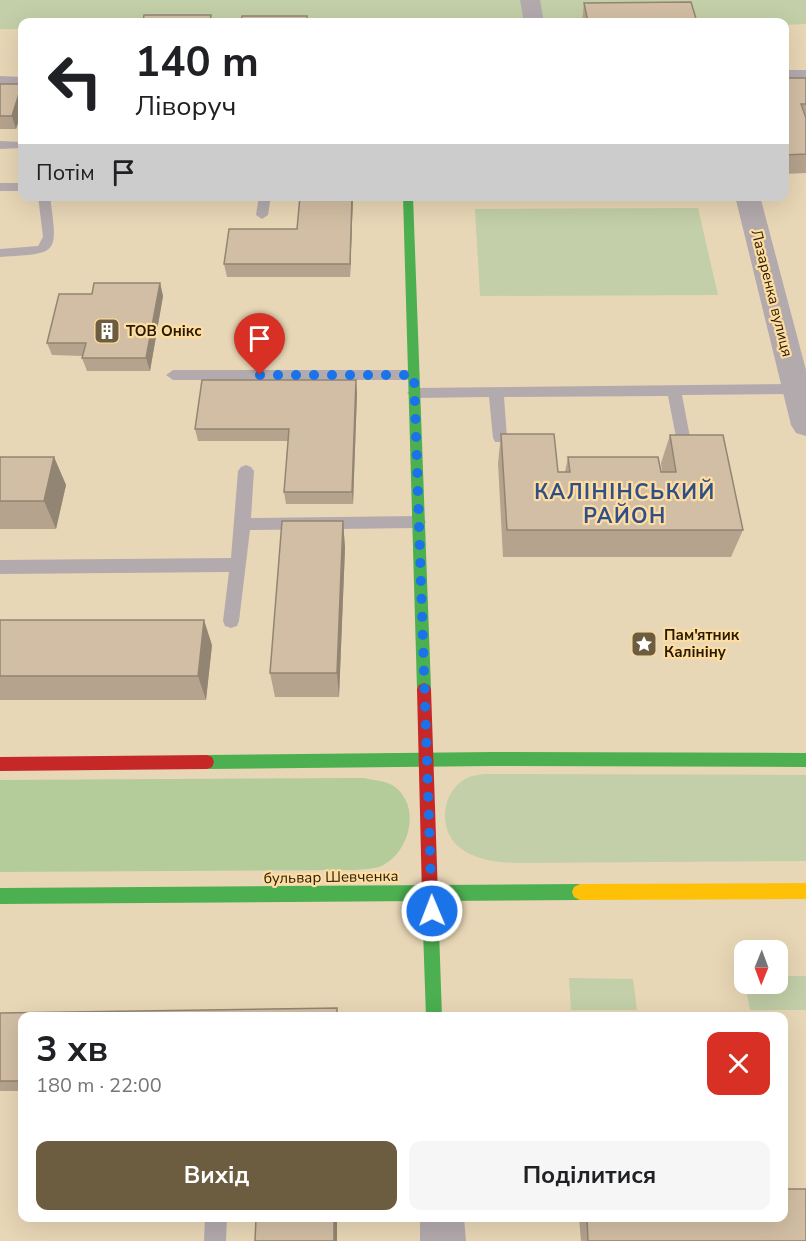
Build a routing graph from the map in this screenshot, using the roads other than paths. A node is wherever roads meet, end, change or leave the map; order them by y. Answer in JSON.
{"nodes":[{"id":1,"x":530,"y":0,"type":"edge"},
{"id":2,"x":533,"y":18,"type":"edge"},
{"id":3,"x":789,"y":77,"type":"edge"},
{"id":4,"x":806,"y":77,"type":"edge"},
{"id":5,"x":0,"y":84,"type":"edge"},
{"id":6,"x":18,"y":84,"type":"edge"},
{"id":7,"x":0,"y":145,"type":"edge"},
{"id":8,"x":18,"y":145,"type":"edge"},
{"id":9,"x":0,"y":187,"type":"edge"},
{"id":10,"x":18,"y":187,"type":"edge"},
{"id":11,"x":45,"y":201,"type":"edge"},
{"id":12,"x":264,"y":201,"type":"edge"},
{"id":13,"x":408,"y":201,"type":"edge"},
{"id":14,"x":748,"y":201,"type":"edge"},
{"id":15,"x":262,"y":215,"type":"dead end"},
{"id":16,"x":0,"y":254,"type":"edge"},
{"id":17,"x":173,"y":375,"type":"dead end"},
{"id":18,"x":414,"y":375,"type":"junction"},
{"id":19,"x":796,"y":389,"type":"junction"},
{"id":20,"x":674,"y":391,"type":"junction"},
{"id":21,"x":496,"y":392,"type":"junction"},
{"id":22,"x":414,"y":393,"type":"junction"},
{"id":23,"x":806,"y":425,"type":"edge"},
{"id":24,"x":682,"y":437,"type":"edge"},
{"id":25,"x":500,"y":438,"type":"edge"},
{"id":26,"x":246,"y":471,"type":"dead end"},
{"id":27,"x":418,"y":522,"type":"junction"},
{"id":28,"x":243,"y":524,"type":"junction"},
{"id":29,"x":236,"y":565,"type":"junction"},
{"id":30,"x":0,"y":567,"type":"edge"},
{"id":31,"x":231,"y":621,"type":"dead end"},
{"id":32,"x":426,"y":760,"type":"junction"},
{"id":33,"x":806,"y":760,"type":"edge"},
{"id":34,"x":0,"y":764,"type":"edge"},
{"id":35,"x":806,"y":891,"type":"edge"},
{"id":36,"x":432,"y":892,"type":"junction"},
{"id":37,"x":0,"y":896,"type":"edge"},
{"id":38,"x":435,"y":1012,"type":"edge"},
{"id":39,"x":216,"y":1222,"type":"edge"},
{"id":40,"x":442,"y":1222,"type":"edge"},
{"id":41,"x":214,"y":1241,"type":"edge"},
{"id":42,"x":443,"y":1241,"type":"edge"}],
"edges":[{"from":1,"to":2,"type":"street"},
{"from":3,"to":4,"type":"street"},
{"from":5,"to":6,"type":"street"},
{"from":7,"to":8,"type":"lane"},
{"from":9,"to":10,"type":"lane"},
{"from":11,"to":16,"type":"lane"},
{"from":12,"to":15,"type":"lane"},
{"from":13,"to":18,"type":"main road"},
{"from":14,"to":19,"type":"street","name":"Лазаренка вулиця"},
{"from":17,"to":18,"type":"lane"},
{"from":18,"to":22,"type":"main road"},
{"from":19,"to":20,"type":"lane"},
{"from":19,"to":23,"type":"street","name":"Лазаренка вулиця"},
{"from":20,"to":21,"type":"lane"},
{"from":20,"to":24,"type":"lane"},
{"from":21,"to":22,"type":"lane"},
{"from":21,"to":25,"type":"lane"},
{"from":22,"to":27,"type":"main road"},
{"from":26,"to":28,"type":"lane"},
{"from":27,"to":28,"type":"lane"},
{"from":27,"to":32,"type":"main road"},
{"from":28,"to":29,"type":"lane"},
{"from":29,"to":30,"type":"lane"},
{"from":29,"to":31,"type":"lane"},
{"from":32,"to":33,"type":"main road"},
{"from":32,"to":34,"type":"main road"},
{"from":32,"to":36,"type":"main road"},
{"from":35,"to":36,"type":"main road","name":"бульвар Шевченка"},
{"from":36,"to":37,"type":"main road","name":"бульвар Шевченка"},
{"from":36,"to":38,"type":"main road"},
{"from":39,"to":41,"type":"lane"},
{"from":40,"to":42,"type":"street"}]}
